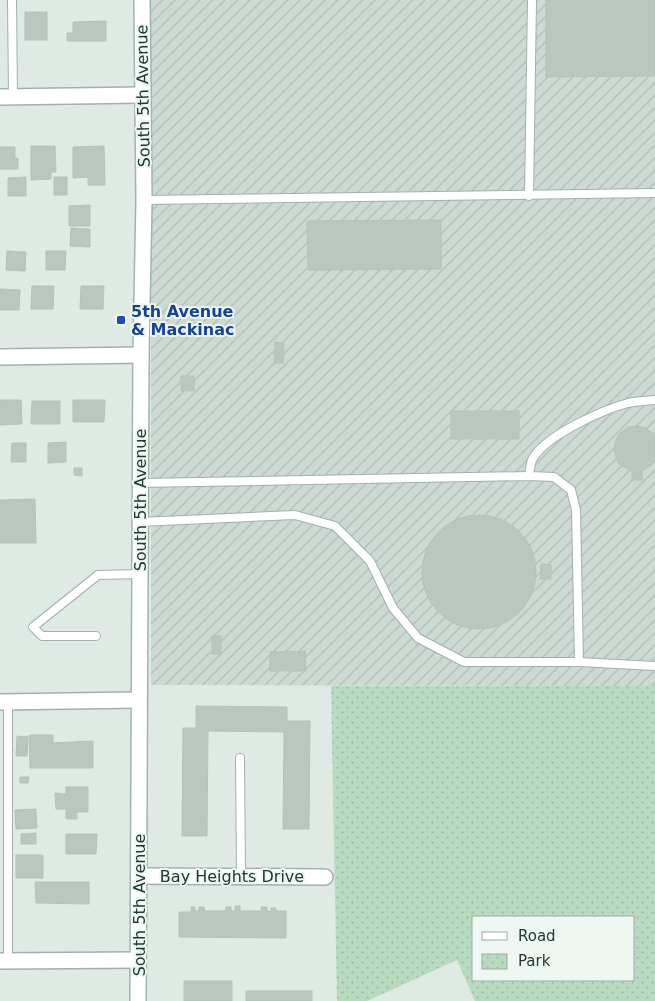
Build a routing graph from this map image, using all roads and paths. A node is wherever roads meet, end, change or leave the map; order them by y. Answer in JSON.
{"nodes":[{"id":1,"x":12,"y":0,"type":"edge"},
{"id":2,"x":142,"y":0,"type":"edge"},
{"id":3,"x":532,"y":0,"type":"edge"},
{"id":4,"x":143,"y":95,"type":"junction"},
{"id":5,"x":6,"y":97,"type":"edge"},
{"id":6,"x":655,"y":193,"type":"edge"},
{"id":7,"x":529,"y":196,"type":"junction"},
{"id":8,"x":144,"y":200,"type":"junction"},
{"id":9,"x":141,"y":355,"type":"junction"},
{"id":10,"x":0,"y":357,"type":"edge"},
{"id":11,"x":655,"y":400,"type":"edge"},
{"id":12,"x":529,"y":476,"type":"junction"},
{"id":13,"x":140,"y":483,"type":"junction"},
{"id":14,"x":140,"y":522,"type":"junction"},
{"id":15,"x":140,"y":574,"type":"junction"},
{"id":16,"x":96,"y":636,"type":"dead end"},
{"id":17,"x":579,"y":662,"type":"junction"},
{"id":18,"x":655,"y":666,"type":"edge"},
{"id":19,"x":138,"y":700,"type":"junction"},
{"id":20,"x":4,"y":702,"type":"edge"},
{"id":21,"x":240,"y":758,"type":"dead end"},
{"id":22,"x":139,"y":876,"type":"junction"},
{"id":23,"x":241,"y":876,"type":"junction"},
{"id":24,"x":325,"y":876,"type":"dead end"},
{"id":25,"x":138,"y":960,"type":"junction"},
{"id":26,"x":4,"y":961,"type":"edge"},
{"id":27,"x":138,"y":1001,"type":"edge"}],
"edges":[{"from":1,"to":5,"type":"lane"},
{"from":2,"to":4,"type":"street","name":"South 5th Avenue"},
{"from":3,"to":7,"type":"lane"},
{"from":4,"to":5,"type":"street"},
{"from":4,"to":8,"type":"street","name":"South 5th Avenue"},
{"from":6,"to":7,"type":"lane"},
{"from":7,"to":8,"type":"lane"},
{"from":8,"to":9,"type":"street","name":"South 5th Avenue"},
{"from":9,"to":10,"type":"street"},
{"from":9,"to":13,"type":"street","name":"South 5th Avenue"},
{"from":11,"to":12,"type":"lane"},
{"from":12,"to":13,"type":"lane"},
{"from":12,"to":17,"type":"lane"},
{"from":13,"to":14,"type":"street","name":"South 5th Avenue"},
{"from":14,"to":15,"type":"street","name":"South 5th Avenue"},
{"from":14,"to":17,"type":"lane"},
{"from":15,"to":16,"type":"lane"},
{"from":15,"to":19,"type":"street","name":"South 5th Avenue"},
{"from":17,"to":18,"type":"lane"},
{"from":19,"to":20,"type":"street"},
{"from":19,"to":22,"type":"street","name":"South 5th Avenue"},
{"from":20,"to":26,"type":"lane"},
{"from":21,"to":23,"type":"lane"},
{"from":22,"to":23,"type":"street","name":"Bay Heights Drive"},
{"from":22,"to":25,"type":"street","name":"South 5th Avenue"},
{"from":23,"to":24,"type":"street","name":"Bay Heights Drive"},
{"from":25,"to":26,"type":"street"},
{"from":25,"to":27,"type":"street","name":"South 5th Avenue"}]}
